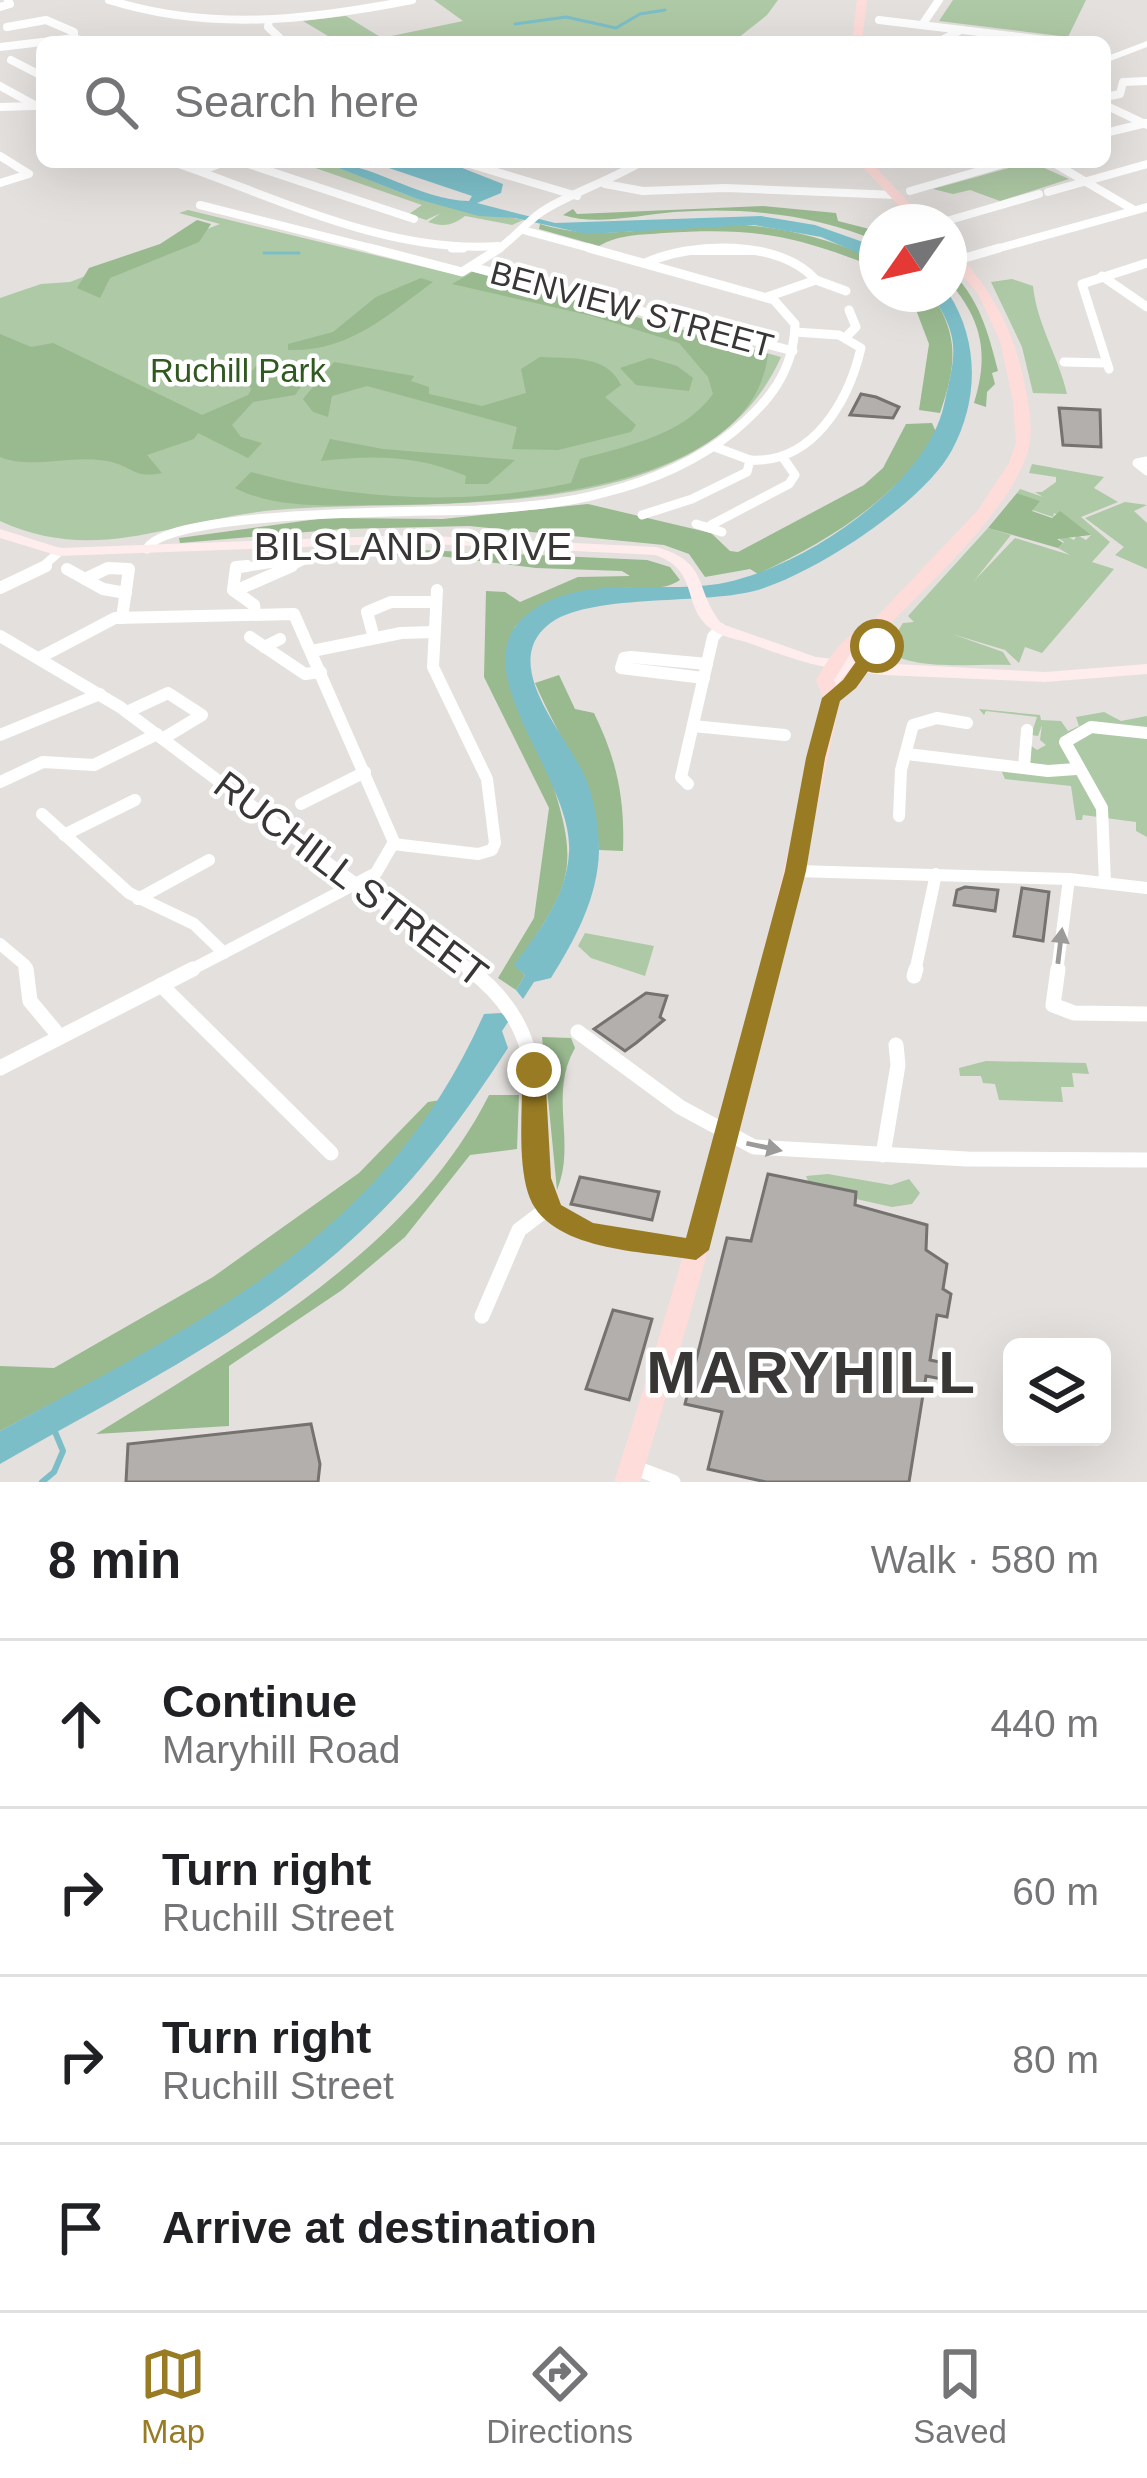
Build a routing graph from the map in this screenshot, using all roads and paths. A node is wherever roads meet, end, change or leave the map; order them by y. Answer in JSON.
{"nodes":[{"id":1,"x":8,"y":0,"type":"edge"},
{"id":2,"x":109,"y":0,"type":"edge"},
{"id":3,"x":412,"y":0,"type":"edge"},
{"id":4,"x":862,"y":0,"type":"edge"},
{"id":5,"x":939,"y":0,"type":"edge"},
{"id":6,"x":0,"y":7,"type":"edge"},
{"id":7,"x":269,"y":20,"type":"junction"},
{"id":8,"x":879,"y":20,"type":"dead end"},
{"id":9,"x":922,"y":25,"type":"junction"},
{"id":10,"x":7,"y":27,"type":"edge"},
{"id":11,"x":962,"y":30,"type":"junction"},
{"id":12,"x":74,"y":36,"type":"edge"},
{"id":13,"x":276,"y":36,"type":"edge"},
{"id":14,"x":858,"y":36,"type":"edge"},
{"id":15,"x":950,"y":36,"type":"edge"},
{"id":16,"x":1012,"y":36,"type":"edge"},
{"id":17,"x":36,"y":43,"type":"edge"},
{"id":18,"x":0,"y":47,"type":"edge"},
{"id":19,"x":1144,"y":52,"type":"edge"},
{"id":20,"x":1111,"y":59,"type":"edge"},
{"id":21,"x":11,"y":60,"type":"dead end"},
{"id":22,"x":36,"y":73,"type":"edge"},
{"id":23,"x":1147,"y":81,"type":"edge"},
{"id":24,"x":0,"y":86,"type":"edge"},
{"id":25,"x":1111,"y":98,"type":"edge"},
{"id":26,"x":1111,"y":104,"type":"edge"},
{"id":27,"x":36,"y":105,"type":"edge"},
{"id":28,"x":0,"y":107,"type":"edge"},
{"id":29,"x":36,"y":107,"type":"edge"},
{"id":30,"x":1146,"y":124,"type":"edge"},
{"id":31,"x":1111,"y":133,"type":"edge"},
{"id":32,"x":0,"y":156,"type":"edge"},
{"id":33,"x":1147,"y":164,"type":"edge"},
{"id":34,"x":191,"y":168,"type":"edge"},
{"id":35,"x":208,"y":168,"type":"edge"},
{"id":36,"x":260,"y":168,"type":"edge"},
{"id":37,"x":483,"y":168,"type":"edge"},
{"id":38,"x":630,"y":168,"type":"edge"},
{"id":39,"x":870,"y":168,"type":"edge"},
{"id":40,"x":885,"y":168,"type":"edge"},
{"id":41,"x":978,"y":168,"type":"edge"},
{"id":42,"x":992,"y":168,"type":"edge"},
{"id":43,"x":1063,"y":168,"type":"edge"},
{"id":44,"x":200,"y":171,"type":"junction"},
{"id":45,"x":983,"y":171,"type":"junction"},
{"id":46,"x":881,"y":178,"type":"junction"},
{"id":47,"x":1084,"y":179,"type":"junction"},
{"id":48,"x":0,"y":183,"type":"edge"},
{"id":49,"x":605,"y":184,"type":"junction"},
{"id":50,"x":903,"y":193,"type":"junction"},
{"id":51,"x":577,"y":196,"type":"junction"},
{"id":52,"x":910,"y":204,"type":"edge"},
{"id":53,"x":200,"y":205,"type":"dead end"},
{"id":54,"x":1147,"y":206,"type":"edge"},
{"id":55,"x":1133,"y":210,"type":"junction"},
{"id":56,"x":967,"y":215,"type":"edge"},
{"id":57,"x":394,"y":223,"type":"dead end"},
{"id":58,"x":529,"y":223,"type":"junction"},
{"id":59,"x":505,"y":245,"type":"junction"},
{"id":60,"x":967,"y":252,"type":"edge"},
{"id":61,"x":645,"y":262,"type":"junction"},
{"id":62,"x":1147,"y":263,"type":"edge"},
{"id":63,"x":467,"y":269,"type":"junction"},
{"id":64,"x":967,"y":270,"type":"edge"},
{"id":65,"x":1102,"y":276,"type":"junction"},
{"id":66,"x":816,"y":280,"type":"junction"},
{"id":67,"x":845,"y":290,"type":"dead end"},
{"id":68,"x":767,"y":297,"type":"junction"},
{"id":69,"x":1147,"y":307,"type":"edge"},
{"id":70,"x":849,"y":310,"type":"dead end"},
{"id":71,"x":796,"y":332,"type":"junction"},
{"id":72,"x":846,"y":337,"type":"junction"},
{"id":73,"x":793,"y":351,"type":"junction"},
{"id":74,"x":1064,"y":362,"type":"dead end"},
{"id":75,"x":715,"y":447,"type":"junction"},
{"id":76,"x":784,"y":459,"type":"junction"},
{"id":77,"x":750,"y":460,"type":"junction"},
{"id":78,"x":1147,"y":461,"type":"edge"},
{"id":79,"x":1147,"y":471,"type":"edge"},
{"id":80,"x":642,"y":515,"type":"dead end"},
{"id":81,"x":696,"y":524,"type":"dead end"},
{"id":82,"x":0,"y":533,"type":"edge"},
{"id":83,"x":147,"y":549,"type":"junction"},
{"id":84,"x":59,"y":552,"type":"junction"},
{"id":85,"x":309,"y":558,"type":"dead end"},
{"id":86,"x":285,"y":568,"type":"junction"},
{"id":87,"x":67,"y":569,"type":"dead end"},
{"id":88,"x":85,"y":579,"type":"junction"},
{"id":89,"x":0,"y":588,"type":"edge"},
{"id":90,"x":235,"y":591,"type":"junction"},
{"id":91,"x":126,"y":593,"type":"junction"},
{"id":92,"x":255,"y":614,"type":"junction"},
{"id":93,"x":122,"y":618,"type":"junction"},
{"id":94,"x":876,"y":628,"type":"junction"},
{"id":95,"x":720,"y":629,"type":"junction"},
{"id":96,"x":434,"y":632,"type":"junction"},
{"id":97,"x":0,"y":635,"type":"edge"},
{"id":98,"x":250,"y":638,"type":"dead end"},
{"id":99,"x":374,"y":638,"type":"junction"},
{"id":100,"x":280,"y":639,"type":"dead end"},
{"id":101,"x":264,"y":646,"type":"junction"},
{"id":102,"x":312,"y":651,"type":"junction"},
{"id":103,"x":39,"y":658,"type":"junction"},
{"id":104,"x":849,"y":662,"type":"junction"},
{"id":105,"x":1147,"y":669,"type":"edge"},
{"id":106,"x":705,"y":671,"type":"junction"},
{"id":107,"x":321,"y":672,"type":"junction"},
{"id":108,"x":100,"y":694,"type":"junction"},
{"id":109,"x":127,"y":712,"type":"junction"},
{"id":110,"x":967,"y":723,"type":"dead end"},
{"id":111,"x":693,"y":726,"type":"junction"},
{"id":112,"x":1027,"y":730,"type":"dead end"},
{"id":113,"x":1147,"y":733,"type":"edge"},
{"id":114,"x":0,"y":735,"type":"edge"},
{"id":115,"x":785,"y":735,"type":"dead end"},
{"id":116,"x":160,"y":736,"type":"junction"},
{"id":117,"x":907,"y":754,"type":"junction"},
{"id":118,"x":1024,"y":767,"type":"junction"},
{"id":119,"x":1076,"y":769,"type":"junction"},
{"id":120,"x":365,"y":772,"type":"junction"},
{"id":121,"x":0,"y":782,"type":"edge"},
{"id":122,"x":688,"y":784,"type":"dead end"},
{"id":123,"x":334,"y":786,"type":"junction"},
{"id":124,"x":344,"y":799,"type":"dead end"},
{"id":125,"x":135,"y":800,"type":"dead end"},
{"id":126,"x":301,"y":804,"type":"dead end"},
{"id":127,"x":42,"y":814,"type":"dead end"},
{"id":128,"x":898,"y":816,"type":"dead end"},
{"id":129,"x":64,"y":835,"type":"junction"},
{"id":130,"x":393,"y":844,"type":"junction"},
{"id":131,"x":209,"y":860,"type":"dead end"},
{"id":132,"x":796,"y":871,"type":"junction"},
{"id":133,"x":936,"y":874,"type":"junction"},
{"id":134,"x":1069,"y":879,"type":"junction"},
{"id":135,"x":360,"y":883,"type":"junction"},
{"id":136,"x":1105,"y":883,"type":"junction"},
{"id":137,"x":1147,"y":888,"type":"edge"},
{"id":138,"x":139,"y":899,"type":"junction"},
{"id":139,"x":4,"y":952,"type":"edge"},
{"id":140,"x":224,"y":953,"type":"junction"},
{"id":141,"x":914,"y":976,"type":"dead end"},
{"id":142,"x":161,"y":985,"type":"junction"},
{"id":143,"x":1147,"y":1014,"type":"edge"},
{"id":144,"x":578,"y":1033,"type":"dead end"},
{"id":145,"x":60,"y":1037,"type":"junction"},
{"id":146,"x":896,"y":1045,"type":"dead end"},
{"id":147,"x":0,"y":1068,"type":"edge"},
{"id":148,"x":726,"y":1134,"type":"junction"},
{"id":149,"x":331,"y":1153,"type":"dead end"},
{"id":150,"x":883,"y":1155,"type":"junction"},
{"id":151,"x":1147,"y":1160,"type":"edge"},
{"id":152,"x":548,"y":1208,"type":"junction"},
{"id":153,"x":696,"y":1250,"type":"junction"},
{"id":154,"x":482,"y":1316,"type":"dead end"},
{"id":155,"x":630,"y":1474,"type":"edge"},
{"id":156,"x":674,"y":1482,"type":"edge"}],
"edges":[{"from":1,"to":6,"type":"street"},
{"from":2,"to":7,"type":"street"},
{"from":3,"to":7,"type":"street"},
{"from":4,"to":14,"type":"main road"},
{"from":5,"to":9,"type":"street"},
{"from":7,"to":13,"type":"street"},
{"from":8,"to":9,"type":"street"},
{"from":9,"to":11,"type":"street"},
{"from":10,"to":12,"type":"street"},
{"from":11,"to":15,"type":"street"},
{"from":11,"to":16,"type":"street"},
{"from":17,"to":18,"type":"street"},
{"from":19,"to":20,"type":"street"},
{"from":21,"to":22,"type":"street"},
{"from":23,"to":25,"type":"street"},
{"from":24,"to":27,"type":"street"},
{"from":26,"to":30,"type":"street"},
{"from":28,"to":29,"type":"street"},
{"from":30,"to":31,"type":"street"},
{"from":32,"to":48,"type":"street"},
{"from":33,"to":47,"type":"street"},
{"from":34,"to":44,"type":"street"},
{"from":35,"to":44,"type":"street"},
{"from":36,"to":57,"type":"street"},
{"from":37,"to":51,"type":"street"},
{"from":38,"to":49,"type":"street"},
{"from":39,"to":46,"type":"main road"},
{"from":40,"to":46,"type":"main road"},
{"from":41,"to":45,"type":"street"},
{"from":42,"to":45,"type":"street"},
{"from":43,"to":47,"type":"street"},
{"from":44,"to":59,"type":"street"},
{"from":45,"to":50,"type":"street"},
{"from":46,"to":50,"type":"main road"},
{"from":47,"to":55,"type":"street"},
{"from":47,"to":56,"type":"street"},
{"from":49,"to":50,"type":"street"},
{"from":49,"to":51,"type":"street"},
{"from":50,"to":52,"type":"main road"},
{"from":51,"to":58,"type":"street"},
{"from":53,"to":63,"type":"street","name":"BENVIEW STREET"},
{"from":54,"to":55,"type":"street"},
{"from":55,"to":60,"type":"street"},
{"from":58,"to":59,"type":"street"},
{"from":58,"to":61,"type":"street"},
{"from":59,"to":63,"type":"street"},
{"from":61,"to":66,"type":"street"},
{"from":61,"to":68,"type":"street"},
{"from":62,"to":65,"type":"street"},
{"from":63,"to":73,"type":"street","name":"BENVIEW STREET"},
{"from":64,"to":94,"type":"main road"},
{"from":65,"to":69,"type":"street"},
{"from":65,"to":74,"type":"street"},
{"from":66,"to":67,"type":"street"},
{"from":66,"to":68,"type":"street"},
{"from":68,"to":71,"type":"street"},
{"from":70,"to":72,"type":"street"},
{"from":71,"to":72,"type":"street"},
{"from":71,"to":73,"type":"street"},
{"from":72,"to":76,"type":"street"},
{"from":73,"to":75,"type":"street"},
{"from":75,"to":77,"type":"street"},
{"from":75,"to":83,"type":"street"},
{"from":76,"to":77,"type":"street"},
{"from":76,"to":81,"type":"street"},
{"from":77,"to":80,"type":"street"},
{"from":78,"to":79,"type":"street"},
{"from":82,"to":84,"type":"main road","name":"BILSLAND DRIVE"},
{"from":83,"to":84,"type":"main road","name":"BILSLAND DRIVE"},
{"from":83,"to":95,"type":"main road","name":"BILSLAND DRIVE"},
{"from":84,"to":89,"type":"street"},
{"from":85,"to":86,"type":"street"},
{"from":86,"to":90,"type":"street"},
{"from":86,"to":90,"type":"street"},
{"from":87,"to":88,"type":"street"},
{"from":88,"to":91,"type":"street"},
{"from":88,"to":91,"type":"street"},
{"from":90,"to":92,"type":"street"},
{"from":91,"to":93,"type":"street"},
{"from":92,"to":93,"type":"street"},
{"from":92,"to":102,"type":"street"},
{"from":93,"to":103,"type":"street"},
{"from":94,"to":104,"type":"main road"},
{"from":94,"to":104,"type":"main road"},
{"from":95,"to":104,"type":"main road"},
{"from":95,"to":106,"type":"street"},
{"from":96,"to":99,"type":"street"},
{"from":96,"to":99,"type":"street"},
{"from":96,"to":130,"type":"street"},
{"from":97,"to":103,"type":"street","name":"RUCHILL STREET"},
{"from":98,"to":101,"type":"street"},
{"from":99,"to":102,"type":"street"},
{"from":100,"to":101,"type":"street"},
{"from":101,"to":107,"type":"street"},
{"from":102,"to":107,"type":"street"},
{"from":103,"to":108,"type":"street","name":"RUCHILL STREET"},
{"from":104,"to":105,"type":"main road"},
{"from":104,"to":132,"type":"main road"},
{"from":106,"to":106,"type":"street"},
{"from":106,"to":111,"type":"street"},
{"from":107,"to":120,"type":"street"},
{"from":108,"to":109,"type":"street","name":"RUCHILL STREET"},
{"from":108,"to":114,"type":"street"},
{"from":109,"to":116,"type":"street","name":"RUCHILL STREET"},
{"from":109,"to":116,"type":"street"},
{"from":110,"to":117,"type":"street"},
{"from":111,"to":115,"type":"street"},
{"from":111,"to":122,"type":"street"},
{"from":112,"to":118,"type":"street"},
{"from":113,"to":119,"type":"street"},
{"from":116,"to":121,"type":"street"},
{"from":116,"to":135,"type":"street","name":"RUCHILL STREET"},
{"from":117,"to":118,"type":"street"},
{"from":117,"to":128,"type":"street"},
{"from":118,"to":119,"type":"street"},
{"from":119,"to":136,"type":"street"},
{"from":120,"to":123,"type":"street"},
{"from":120,"to":130,"type":"street"},
{"from":123,"to":124,"type":"street"},
{"from":123,"to":126,"type":"street"},
{"from":125,"to":129,"type":"street"},
{"from":127,"to":129,"type":"street"},
{"from":129,"to":138,"type":"street"},
{"from":130,"to":135,"type":"street"},
{"from":131,"to":138,"type":"street"},
{"from":132,"to":133,"type":"street"},
{"from":132,"to":148,"type":"main road"},
{"from":133,"to":134,"type":"street"},
{"from":133,"to":141,"type":"street"},
{"from":134,"to":136,"type":"street"},
{"from":143,"to":134,"type":"street","one_way":true},
{"from":135,"to":140,"type":"street"},
{"from":135,"to":152,"type":"street","name":"RUCHILL STREET"},
{"from":136,"to":137,"type":"street"},
{"from":138,"to":140,"type":"street"},
{"from":139,"to":145,"type":"street"},
{"from":140,"to":142,"type":"street"},
{"from":142,"to":145,"type":"street"},
{"from":142,"to":149,"type":"street"},
{"from":144,"to":148,"type":"street"},
{"from":145,"to":147,"type":"street"},
{"from":146,"to":150,"type":"street"},
{"from":148,"to":150,"type":"street","one_way":true},
{"from":148,"to":153,"type":"main road"},
{"from":150,"to":151,"type":"street"},
{"from":152,"to":153,"type":"street"},
{"from":152,"to":154,"type":"street"},
{"from":153,"to":155,"type":"main road"},
{"from":155,"to":156,"type":"street"}]}
